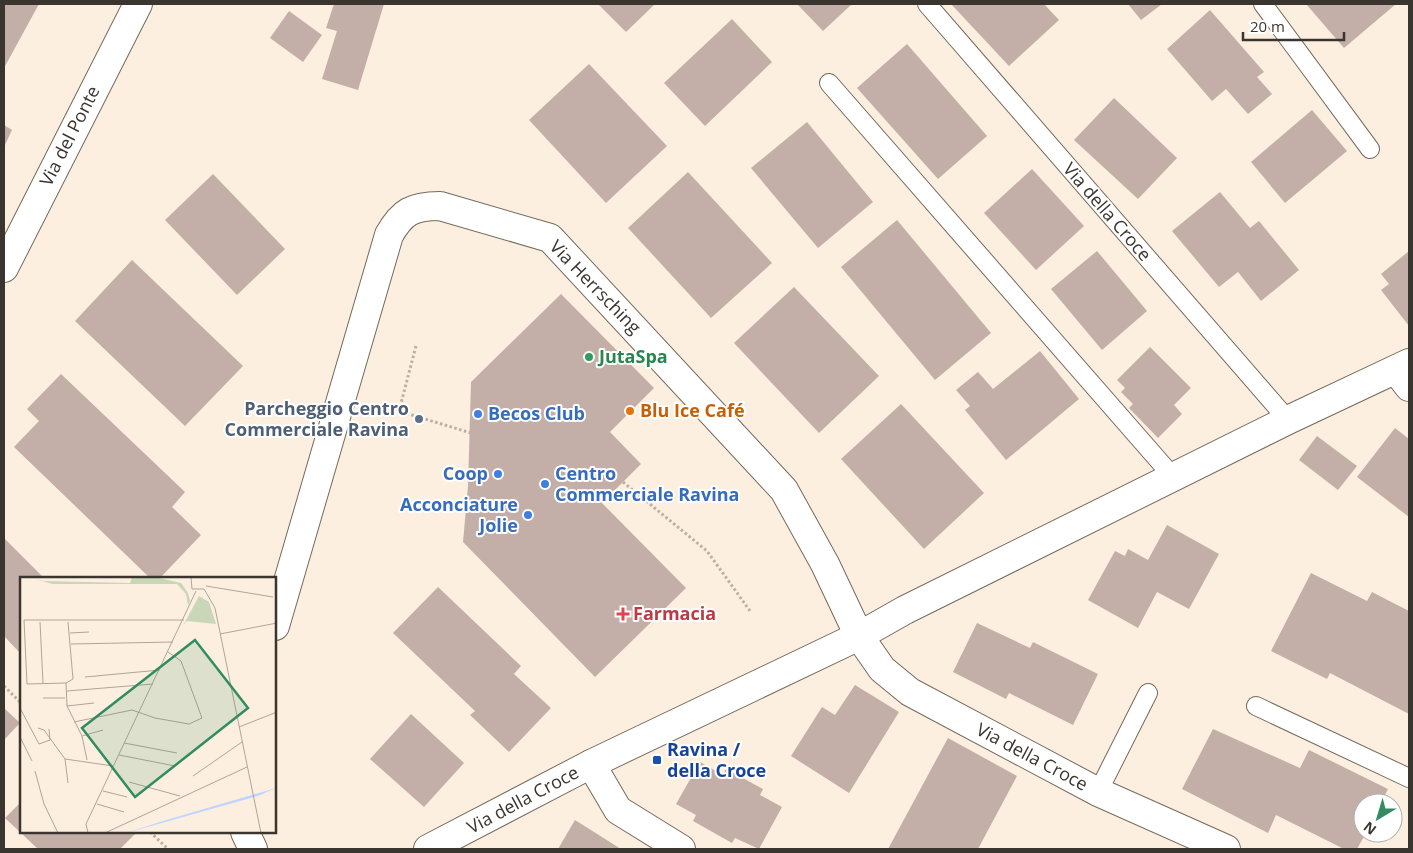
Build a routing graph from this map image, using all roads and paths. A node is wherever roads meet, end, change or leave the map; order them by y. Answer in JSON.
{"nodes":[{"id":1,"x":138,"y":4,"type":"edge"},
{"id":2,"x":927,"y":4,"type":"edge"},
{"id":3,"x":1263,"y":4,"type":"edge"},
{"id":4,"x":829,"y":83,"type":"dead end"},
{"id":5,"x":1370,"y":149,"type":"dead end"},
{"id":6,"x":4,"y":268,"type":"edge"},
{"id":7,"x":416,"y":346,"type":"dead end"},
{"id":8,"x":1405,"y":373,"type":"edge"},
{"id":9,"x":1288,"y":420,"type":"junction"},
{"id":10,"x":471,"y":433,"type":"dead end"},
{"id":11,"x":1174,"y":478,"type":"junction"},
{"id":12,"x":623,"y":482,"type":"dead end"},
{"id":13,"x":750,"y":611,"type":"dead end"},
{"id":14,"x":276,"y":623,"type":"edge"},
{"id":15,"x":859,"y":636,"type":"junction"},
{"id":16,"x":4,"y":686,"type":"edge"},
{"id":17,"x":1148,"y":693,"type":"dead end"},
{"id":18,"x":20,"y":702,"type":"edge"},
{"id":19,"x":1256,"y":706,"type":"dead end"},
{"id":20,"x":591,"y":764,"type":"junction"},
{"id":21,"x":1409,"y":778,"type":"edge"},
{"id":22,"x":1098,"y":792,"type":"junction"},
{"id":23,"x":151,"y":833,"type":"edge"},
{"id":24,"x":246,"y":833,"type":"edge"},
{"id":25,"x":460,"y":843,"type":"edge"},
{"id":26,"x":168,"y":849,"type":"edge"},
{"id":27,"x":253,"y":849,"type":"edge"},
{"id":28,"x":428,"y":849,"type":"edge"},
{"id":29,"x":681,"y":849,"type":"edge"},
{"id":30,"x":1226,"y":849,"type":"edge"}],
"edges":[{"from":1,"to":6,"type":"street","name":"Via del Ponte"},
{"from":2,"to":9,"type":"lane","name":"Via della Croce"},
{"from":3,"to":5,"type":"lane"},
{"from":4,"to":11,"type":"lane"},
{"from":7,"to":10,"type":"path"},
{"from":8,"to":9,"type":"street","name":"Via della Croce"},
{"from":9,"to":11,"type":"street","name":"Via della Croce"},
{"from":11,"to":15,"type":"street","name":"Via della Croce"},
{"from":12,"to":13,"type":"path"},
{"from":14,"to":15,"type":"street","name":"Via Herrsching"},
{"from":15,"to":20,"type":"street","name":"Via della Croce"},
{"from":15,"to":22,"type":"street","name":"Via della Croce"},
{"from":16,"to":18,"type":"path"},
{"from":17,"to":22,"type":"lane"},
{"from":19,"to":21,"type":"lane"},
{"from":20,"to":25,"type":"street","name":"Via della Croce"},
{"from":20,"to":29,"type":"street","name":"Via della Croce"},
{"from":22,"to":30,"type":"street","name":"Via della Croce"},
{"from":23,"to":26,"type":"path"},
{"from":24,"to":27,"type":"street"},
{"from":25,"to":28,"type":"street","name":"Via della Croce"}]}
